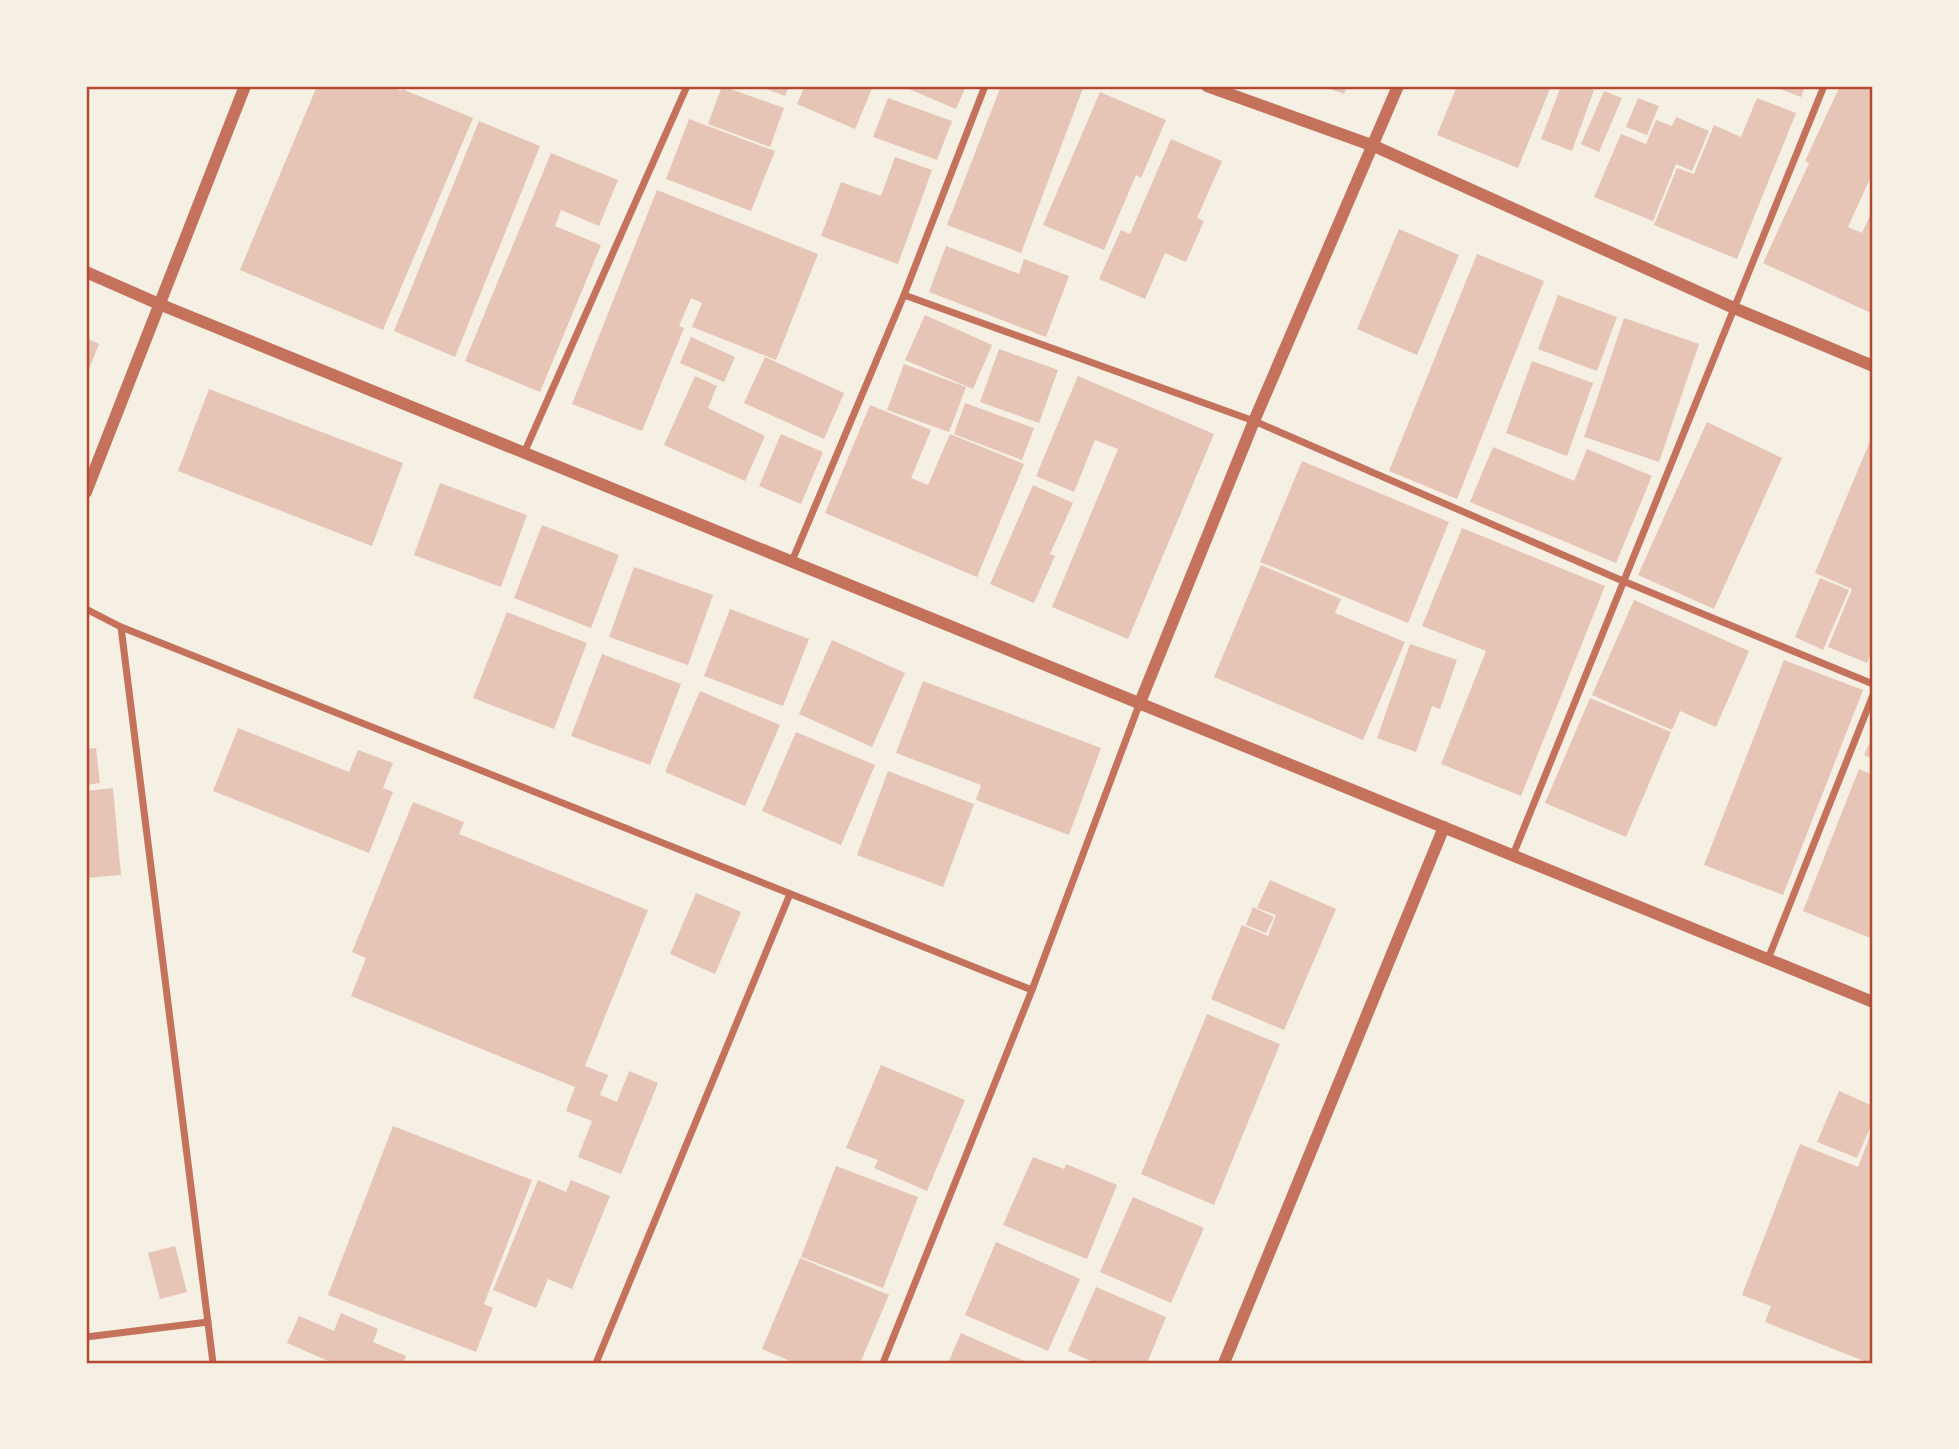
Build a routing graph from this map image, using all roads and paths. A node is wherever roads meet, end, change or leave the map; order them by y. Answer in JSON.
{"nodes":[{"id":1,"x":245,"y":86,"type":"edge"},
{"id":2,"x":687,"y":86,"type":"edge"},
{"id":3,"x":985,"y":86,"type":"edge"},
{"id":4,"x":1207,"y":86,"type":"edge"},
{"id":5,"x":1398,"y":86,"type":"edge"},
{"id":6,"x":1824,"y":86,"type":"edge"},
{"id":7,"x":1374,"y":146,"type":"junction"},
{"id":8,"x":86,"y":272,"type":"edge"},
{"id":9,"x":904,"y":295,"type":"junction"},
{"id":10,"x":159,"y":304,"type":"junction"},
{"id":11,"x":1734,"y":308,"type":"junction"},
{"id":12,"x":1873,"y":366,"type":"edge"},
{"id":13,"x":1254,"y":421,"type":"junction"},
{"id":14,"x":524,"y":453,"type":"junction"},
{"id":15,"x":86,"y":492,"type":"edge"},
{"id":16,"x":792,"y":561,"type":"junction"},
{"id":17,"x":1623,"y":581,"type":"junction"},
{"id":18,"x":86,"y":609,"type":"edge"},
{"id":19,"x":121,"y":627,"type":"junction"},
{"id":20,"x":1873,"y":684,"type":"edge"},
{"id":21,"x":1873,"y":695,"type":"edge"},
{"id":22,"x":1139,"y":705,"type":"junction"},
{"id":23,"x":1444,"y":827,"type":"junction"},
{"id":24,"x":1513,"y":855,"type":"junction"},
{"id":25,"x":790,"y":894,"type":"junction"},
{"id":26,"x":1768,"y":959,"type":"junction"},
{"id":27,"x":1032,"y":990,"type":"junction"},
{"id":28,"x":1873,"y":1002,"type":"edge"},
{"id":29,"x":208,"y":1322,"type":"junction"},
{"id":30,"x":86,"y":1337,"type":"edge"},
{"id":31,"x":213,"y":1363,"type":"edge"},
{"id":32,"x":596,"y":1363,"type":"edge"},
{"id":33,"x":883,"y":1363,"type":"edge"},
{"id":34,"x":1224,"y":1363,"type":"edge"}],
"edges":[{"from":1,"to":10,"type":"street"},
{"from":2,"to":14,"type":"street"},
{"from":3,"to":9,"type":"street"},
{"from":4,"to":7,"type":"street"},
{"from":5,"to":7,"type":"street"},
{"from":6,"to":11,"type":"street"},
{"from":7,"to":11,"type":"street"},
{"from":7,"to":13,"type":"street"},
{"from":8,"to":10,"type":"street"},
{"from":9,"to":13,"type":"street"},
{"from":9,"to":16,"type":"street"},
{"from":10,"to":14,"type":"street"},
{"from":10,"to":15,"type":"street"},
{"from":11,"to":12,"type":"street"},
{"from":11,"to":17,"type":"street"},
{"from":13,"to":17,"type":"street"},
{"from":13,"to":22,"type":"street"},
{"from":14,"to":16,"type":"street"},
{"from":16,"to":22,"type":"street"},
{"from":17,"to":20,"type":"street"},
{"from":17,"to":24,"type":"street"},
{"from":18,"to":19,"type":"street"},
{"from":19,"to":25,"type":"street"},
{"from":19,"to":29,"type":"street"},
{"from":21,"to":26,"type":"street"},
{"from":22,"to":23,"type":"street"},
{"from":22,"to":27,"type":"street"},
{"from":23,"to":24,"type":"street"},
{"from":23,"to":34,"type":"street"},
{"from":24,"to":26,"type":"street"},
{"from":25,"to":27,"type":"street"},
{"from":25,"to":32,"type":"street"},
{"from":26,"to":28,"type":"street"},
{"from":27,"to":33,"type":"street"},
{"from":29,"to":30,"type":"street"},
{"from":29,"to":31,"type":"street"}]}
